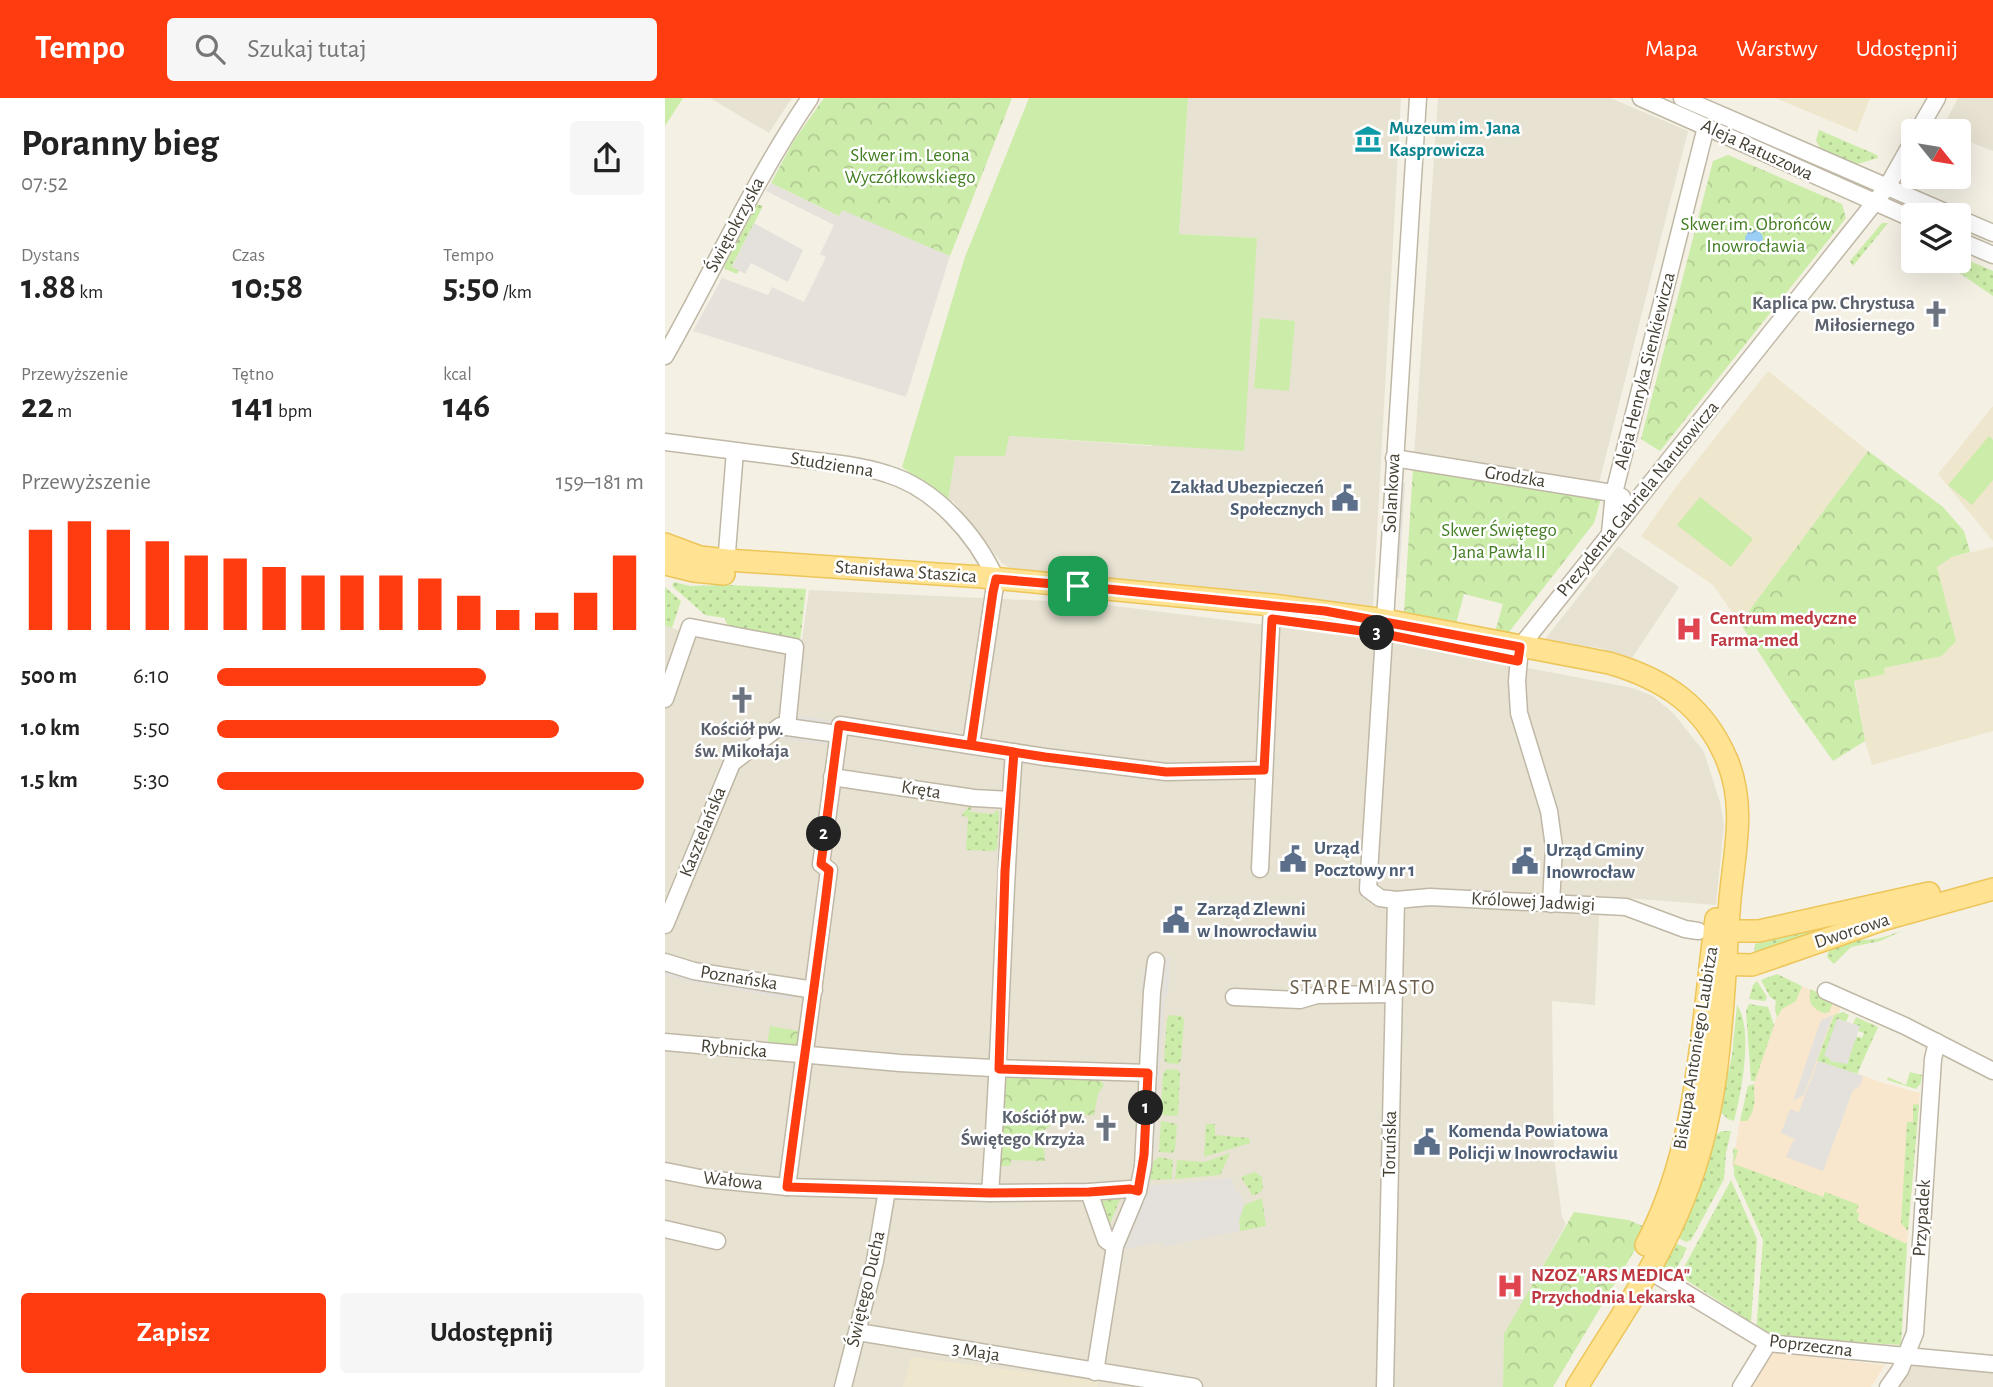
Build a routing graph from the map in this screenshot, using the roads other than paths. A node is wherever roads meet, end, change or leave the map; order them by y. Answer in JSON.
{"nodes":[{"id":1,"x":810,"y":98,"type":"edge"},
{"id":2,"x":1418,"y":98,"type":"edge"},
{"id":3,"x":1641,"y":98,"type":"edge"},
{"id":4,"x":1682,"y":98,"type":"edge"},
{"id":5,"x":1937,"y":98,"type":"edge"},
{"id":6,"x":1711,"y":104,"type":"edge"},
{"id":7,"x":1925,"y":119,"type":"edge"},
{"id":8,"x":1706,"y":127,"type":"junction"},
{"id":9,"x":1901,"y":162,"type":"edge"},
{"id":10,"x":1887,"y":187,"type":"junction"},
{"id":11,"x":1873,"y":202,"type":"junction"},
{"id":12,"x":1924,"y":203,"type":"edge"},
{"id":13,"x":1901,"y":214,"type":"edge"},
{"id":14,"x":1971,"y":224,"type":"edge"},
{"id":15,"x":1993,"y":233,"type":"edge"},
{"id":16,"x":1971,"y":246,"type":"edge"},
{"id":17,"x":1993,"y":255,"type":"edge"},
{"id":18,"x":665,"y":356,"type":"edge"},
{"id":19,"x":665,"y":442,"type":"edge"},
{"id":20,"x":735,"y":451,"type":"junction"},
{"id":21,"x":1394,"y":458,"type":"junction"},
{"id":22,"x":1614,"y":493,"type":"junction"},
{"id":23,"x":1634,"y":503,"type":"junction"},
{"id":24,"x":1610,"y":534,"type":"junction"},
{"id":25,"x":665,"y":544,"type":"edge"},
{"id":26,"x":727,"y":552,"type":"dead end"},
{"id":27,"x":665,"y":564,"type":"edge"},
{"id":28,"x":995,"y":585,"type":"junction"},
{"id":29,"x":1272,"y":612,"type":"junction"},
{"id":30,"x":1384,"y":627,"type":"junction"},
{"id":31,"x":1519,"y":654,"type":"junction"},
{"id":32,"x":665,"y":699,"type":"edge"},
{"id":33,"x":787,"y":727,"type":"junction"},
{"id":34,"x":839,"y":730,"type":"junction"},
{"id":35,"x":971,"y":745,"type":"junction"},
{"id":36,"x":1014,"y":752,"type":"junction"},
{"id":37,"x":1264,"y":770,"type":"junction"},
{"id":38,"x":832,"y":777,"type":"junction"},
{"id":39,"x":1010,"y":800,"type":"junction"},
{"id":40,"x":1260,"y":869,"type":"dead end"},
{"id":41,"x":1993,"y":876,"type":"edge"},
{"id":42,"x":1993,"y":888,"type":"edge"},
{"id":43,"x":1368,"y":889,"type":"joint"},
{"id":44,"x":1396,"y":900,"type":"junction"},
{"id":45,"x":1551,"y":904,"type":"junction"},
{"id":46,"x":665,"y":925,"type":"edge"},
{"id":47,"x":1713,"y":931,"type":"junction"},
{"id":48,"x":1156,"y":961,"type":"dead end"},
{"id":49,"x":665,"y":962,"type":"edge"},
{"id":50,"x":1718,"y":965,"type":"junction"},
{"id":51,"x":814,"y":990,"type":"junction"},
{"id":52,"x":1826,"y":991,"type":"dead end"},
{"id":53,"x":1394,"y":994,"type":"junction"},
{"id":54,"x":1234,"y":997,"type":"dead end"},
{"id":55,"x":665,"y":1042,"type":"edge"},
{"id":56,"x":1937,"y":1042,"type":"junction"},
{"id":57,"x":803,"y":1055,"type":"junction"},
{"id":58,"x":999,"y":1069,"type":"junction"},
{"id":59,"x":1993,"y":1071,"type":"edge"},
{"id":60,"x":1148,"y":1073,"type":"junction"},
{"id":61,"x":665,"y":1171,"type":"edge"},
{"id":62,"x":787,"y":1187,"type":"junction"},
{"id":63,"x":887,"y":1190,"type":"junction"},
{"id":64,"x":1138,"y":1191,"type":"junction"},
{"id":65,"x":1089,"y":1192,"type":"junction"},
{"id":66,"x":990,"y":1193,"type":"junction"},
{"id":67,"x":665,"y":1229,"type":"edge"},
{"id":68,"x":717,"y":1241,"type":"dead end"},
{"id":69,"x":1115,"y":1246,"type":"junction"},
{"id":70,"x":1648,"y":1270,"type":"junction"},
{"id":71,"x":858,"y":1332,"type":"junction"},
{"id":72,"x":1768,"y":1343,"type":"junction"},
{"id":73,"x":1906,"y":1354,"type":"junction"},
{"id":74,"x":1993,"y":1364,"type":"edge"},
{"id":75,"x":1095,"y":1372,"type":"junction"},
{"id":76,"x":843,"y":1387,"type":"edge"},
{"id":77,"x":1194,"y":1387,"type":"edge"},
{"id":78,"x":1385,"y":1387,"type":"edge"},
{"id":79,"x":1560,"y":1387,"type":"edge"},
{"id":80,"x":1577,"y":1387,"type":"edge"},
{"id":81,"x":1741,"y":1387,"type":"edge"},
{"id":82,"x":1888,"y":1387,"type":"edge"}],
"edges":[{"from":1,"to":18,"type":"street","name":"Świętokrzyska"},
{"from":2,"to":21,"type":"street","name":"Solankowa"},
{"from":3,"to":8,"type":"street","name":"Aleja Ratuszowa"},
{"from":4,"to":6,"type":"street","name":"Aleja Ratuszowa"},
{"from":5,"to":7,"type":"street"},
{"from":6,"to":10,"type":"street","name":"Aleja Ratuszowa"},
{"from":8,"to":11,"type":"street","name":"Aleja Ratuszowa"},
{"from":8,"to":22,"type":"street","name":"Aleja Henryka Sienkiewicza"},
{"from":9,"to":10,"type":"street","name":"Prezydenta Gabriela Narutowicza"},
{"from":10,"to":11,"type":"street","name":"Prezydenta Gabriela Narutowicza"},
{"from":10,"to":12,"type":"street","name":"Aleja Ratuszowa"},
{"from":11,"to":13,"type":"street","name":"Aleja Ratuszowa"},
{"from":11,"to":23,"type":"street","name":"Prezydenta Gabriela Narutowicza"},
{"from":14,"to":15,"type":"street"},
{"from":16,"to":17,"type":"street"},
{"from":19,"to":20,"type":"street","name":"Studzienna"},
{"from":20,"to":26,"type":"street"},
{"from":20,"to":28,"type":"street","name":"Studzienna"},
{"from":21,"to":22,"type":"street","name":"Grodzka"},
{"from":21,"to":30,"type":"street","name":"Solankowa"},
{"from":22,"to":23,"type":"street","name":"Grodzka"},
{"from":22,"to":24,"type":"street","name":"Aleja Henryka Sienkiewicza"},
{"from":23,"to":24,"type":"street","name":"Prezydenta Gabriela Narutowicza"},
{"from":24,"to":31,"type":"street","name":"Prezydenta Gabriela Narutowicza"},
{"from":25,"to":28,"type":"main road","name":"Stanisława Staszica"},
{"from":27,"to":28,"type":"main road","name":"Stanisława Staszica"},
{"from":28,"to":29,"type":"main road","name":"Stanisława Staszica"},
{"from":28,"to":35,"type":"street"},
{"from":29,"to":30,"type":"main road","name":"Stanisława Staszica"},
{"from":29,"to":37,"type":"street"},
{"from":30,"to":31,"type":"main road","name":"Stanisława Staszica"},
{"from":30,"to":43,"type":"street","name":"Solankowa"},
{"from":31,"to":45,"type":"street"},
{"from":31,"to":47,"type":"main road","name":"Stanisława Staszica"},
{"from":32,"to":33,"type":"street"},
{"from":33,"to":34,"type":"street"},
{"from":33,"to":46,"type":"street","name":"Kasztelańska"},
{"from":34,"to":35,"type":"street"},
{"from":34,"to":38,"type":"street"},
{"from":35,"to":36,"type":"street"},
{"from":36,"to":37,"type":"street"},
{"from":36,"to":39,"type":"street"},
{"from":37,"to":40,"type":"street"},
{"from":38,"to":39,"type":"street","name":"Kręta"},
{"from":38,"to":51,"type":"street"},
{"from":39,"to":58,"type":"street"},
{"from":41,"to":47,"type":"main road","name":"Dworcowa"},
{"from":42,"to":50,"type":"main road","name":"Dworcowa"},
{"from":43,"to":44,"type":"street","name":"Królowej Jadwigi"},
{"from":44,"to":45,"type":"street","name":"Królowej Jadwigi"},
{"from":44,"to":53,"type":"street","name":"Toruńska"},
{"from":45,"to":47,"type":"street","name":"Królowej Jadwigi"},
{"from":47,"to":50,"type":"main road","name":"Biskupa Antoniego Laubitza"},
{"from":48,"to":60,"type":"street"},
{"from":49,"to":51,"type":"street","name":"Poznańska"},
{"from":50,"to":70,"type":"main road","name":"Biskupa Antoniego Laubitza"},
{"from":50,"to":79,"type":"main road","name":"Biskupa Antoniego Laubitza"},
{"from":51,"to":57,"type":"street"},
{"from":52,"to":56,"type":"street"},
{"from":53,"to":54,"type":"street"},
{"from":53,"to":78,"type":"street","name":"Toruńska"},
{"from":55,"to":57,"type":"street","name":"Rybnicka"},
{"from":56,"to":59,"type":"street"},
{"from":56,"to":73,"type":"street","name":"Przypadek"},
{"from":57,"to":58,"type":"street","name":"Rybnicka"},
{"from":57,"to":62,"type":"street"},
{"from":58,"to":60,"type":"street","name":"Rybnicka"},
{"from":58,"to":66,"type":"street"},
{"from":60,"to":64,"type":"street"},
{"from":61,"to":62,"type":"street","name":"Wałowa"},
{"from":62,"to":63,"type":"street","name":"Wałowa"},
{"from":63,"to":66,"type":"street","name":"Wałowa"},
{"from":63,"to":71,"type":"street","name":"Świętego Ducha"},
{"from":64,"to":65,"type":"street","name":"Wałowa"},
{"from":64,"to":69,"type":"street"},
{"from":65,"to":66,"type":"street","name":"Wałowa"},
{"from":65,"to":69,"type":"street"},
{"from":67,"to":68,"type":"street"},
{"from":69,"to":75,"type":"street"},
{"from":70,"to":72,"type":"street","name":"Poprzeczna"},
{"from":70,"to":80,"type":"main road","name":"Biskupa Antoniego Laubitza"},
{"from":71,"to":75,"type":"street","name":"3 Maja"},
{"from":71,"to":76,"type":"street","name":"Świętego Ducha"},
{"from":72,"to":73,"type":"street","name":"Poprzeczna"},
{"from":72,"to":81,"type":"street"},
{"from":73,"to":74,"type":"street","name":"Poprzeczna"},
{"from":73,"to":82,"type":"street","name":"Przypadek"},
{"from":75,"to":77,"type":"street","name":"3 Maja"}]}
